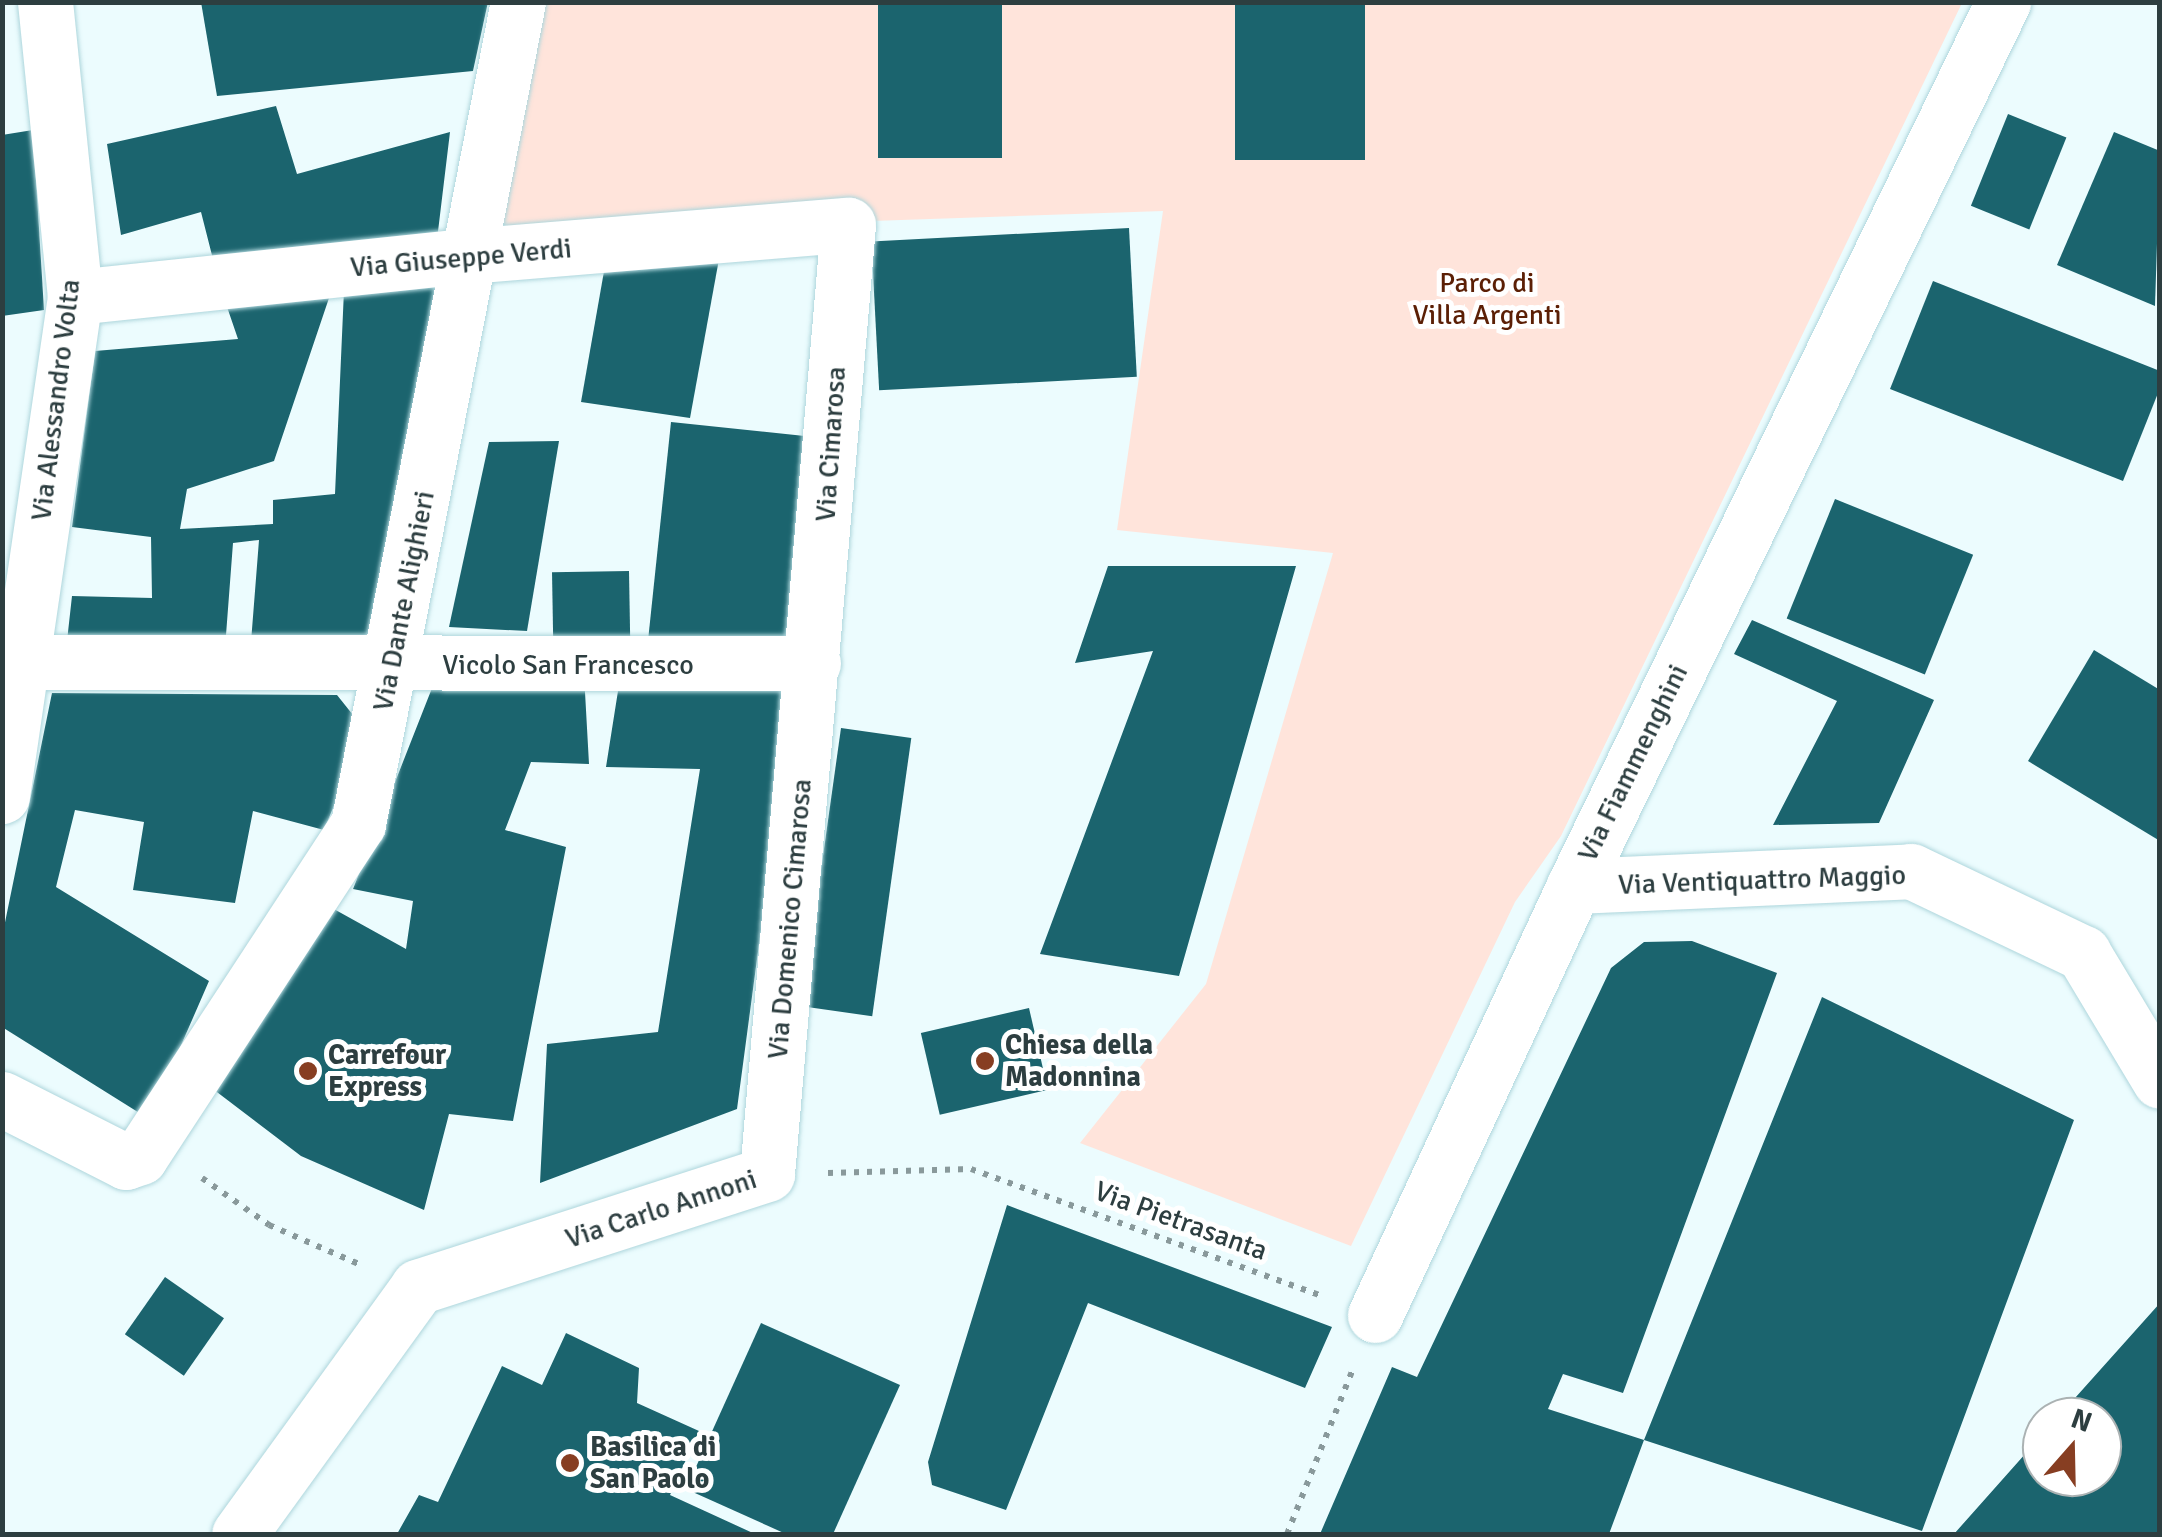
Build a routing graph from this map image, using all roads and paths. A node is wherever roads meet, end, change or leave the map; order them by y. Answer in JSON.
{"nodes":[{"id":1,"x":45,"y":2,"type":"edge"},
{"id":2,"x":518,"y":2,"type":"edge"},
{"id":3,"x":2003,"y":2,"type":"edge"},
{"id":4,"x":848,"y":225,"type":"joint"},
{"id":5,"x":467,"y":256,"type":"junction"},
{"id":6,"x":74,"y":298,"type":"junction"},
{"id":7,"x":22,"y":662,"type":"junction"},
{"id":8,"x":813,"y":663,"type":"junction"},
{"id":9,"x":394,"y":666,"type":"junction"},
{"id":10,"x":2,"y":796,"type":"edge"},
{"id":11,"x":1574,"y":886,"type":"junction"},
{"id":12,"x":2160,"y":1081,"type":"edge"},
{"id":13,"x":2,"y":1099,"type":"edge"},
{"id":14,"x":151,"y":1143,"type":"junction"},
{"id":15,"x":972,"y":1170,"type":"joint"},
{"id":16,"x":766,"y":1174,"type":"junction"},
{"id":17,"x":418,"y":1286,"type":"junction"},
{"id":18,"x":1375,"y":1315,"type":"junction"},
{"id":19,"x":240,"y":1534,"type":"edge"},
{"id":20,"x":1287,"y":1534,"type":"edge"}],
"edges":[{"from":1,"to":6,"type":"street","name":"Via Alessandro Volta"},
{"from":2,"to":5,"type":"street","name":"Via Dante Alighieri"},
{"from":3,"to":11,"type":"street","name":"Via Fiammenghini"},
{"from":4,"to":5,"type":"street","name":"Via Giuseppe Verdi"},
{"from":4,"to":8,"type":"street","name":"Via Cimarosa"},
{"from":5,"to":6,"type":"street","name":"Via Giuseppe Verdi"},
{"from":5,"to":9,"type":"street","name":"Via Dante Alighieri"},
{"from":6,"to":7,"type":"street","name":"Via Alessandro Volta"},
{"from":7,"to":9,"type":"street","name":"Vicolo San Francesco"},
{"from":7,"to":10,"type":"street","name":"Via Alessandro Volta"},
{"from":8,"to":9,"type":"street","name":"Vicolo San Francesco"},
{"from":8,"to":16,"type":"street","name":"Via Domenico Cimarosa"},
{"from":9,"to":14,"type":"street","name":"Via Dante Alighieri"},
{"from":11,"to":12,"type":"street","name":"Via Ventiquattro Maggio"},
{"from":11,"to":18,"type":"street","name":"Via Fiammenghini"},
{"from":13,"to":14,"type":"street"},
{"from":14,"to":17,"type":"path"},
{"from":15,"to":16,"type":"path","name":"Via Carlo Annoni"},
{"from":15,"to":18,"type":"path","name":"Via Pietrasanta"},
{"from":16,"to":17,"type":"street","name":"Via Carlo Annoni"},
{"from":17,"to":19,"type":"street"},
{"from":18,"to":20,"type":"path"}]}
